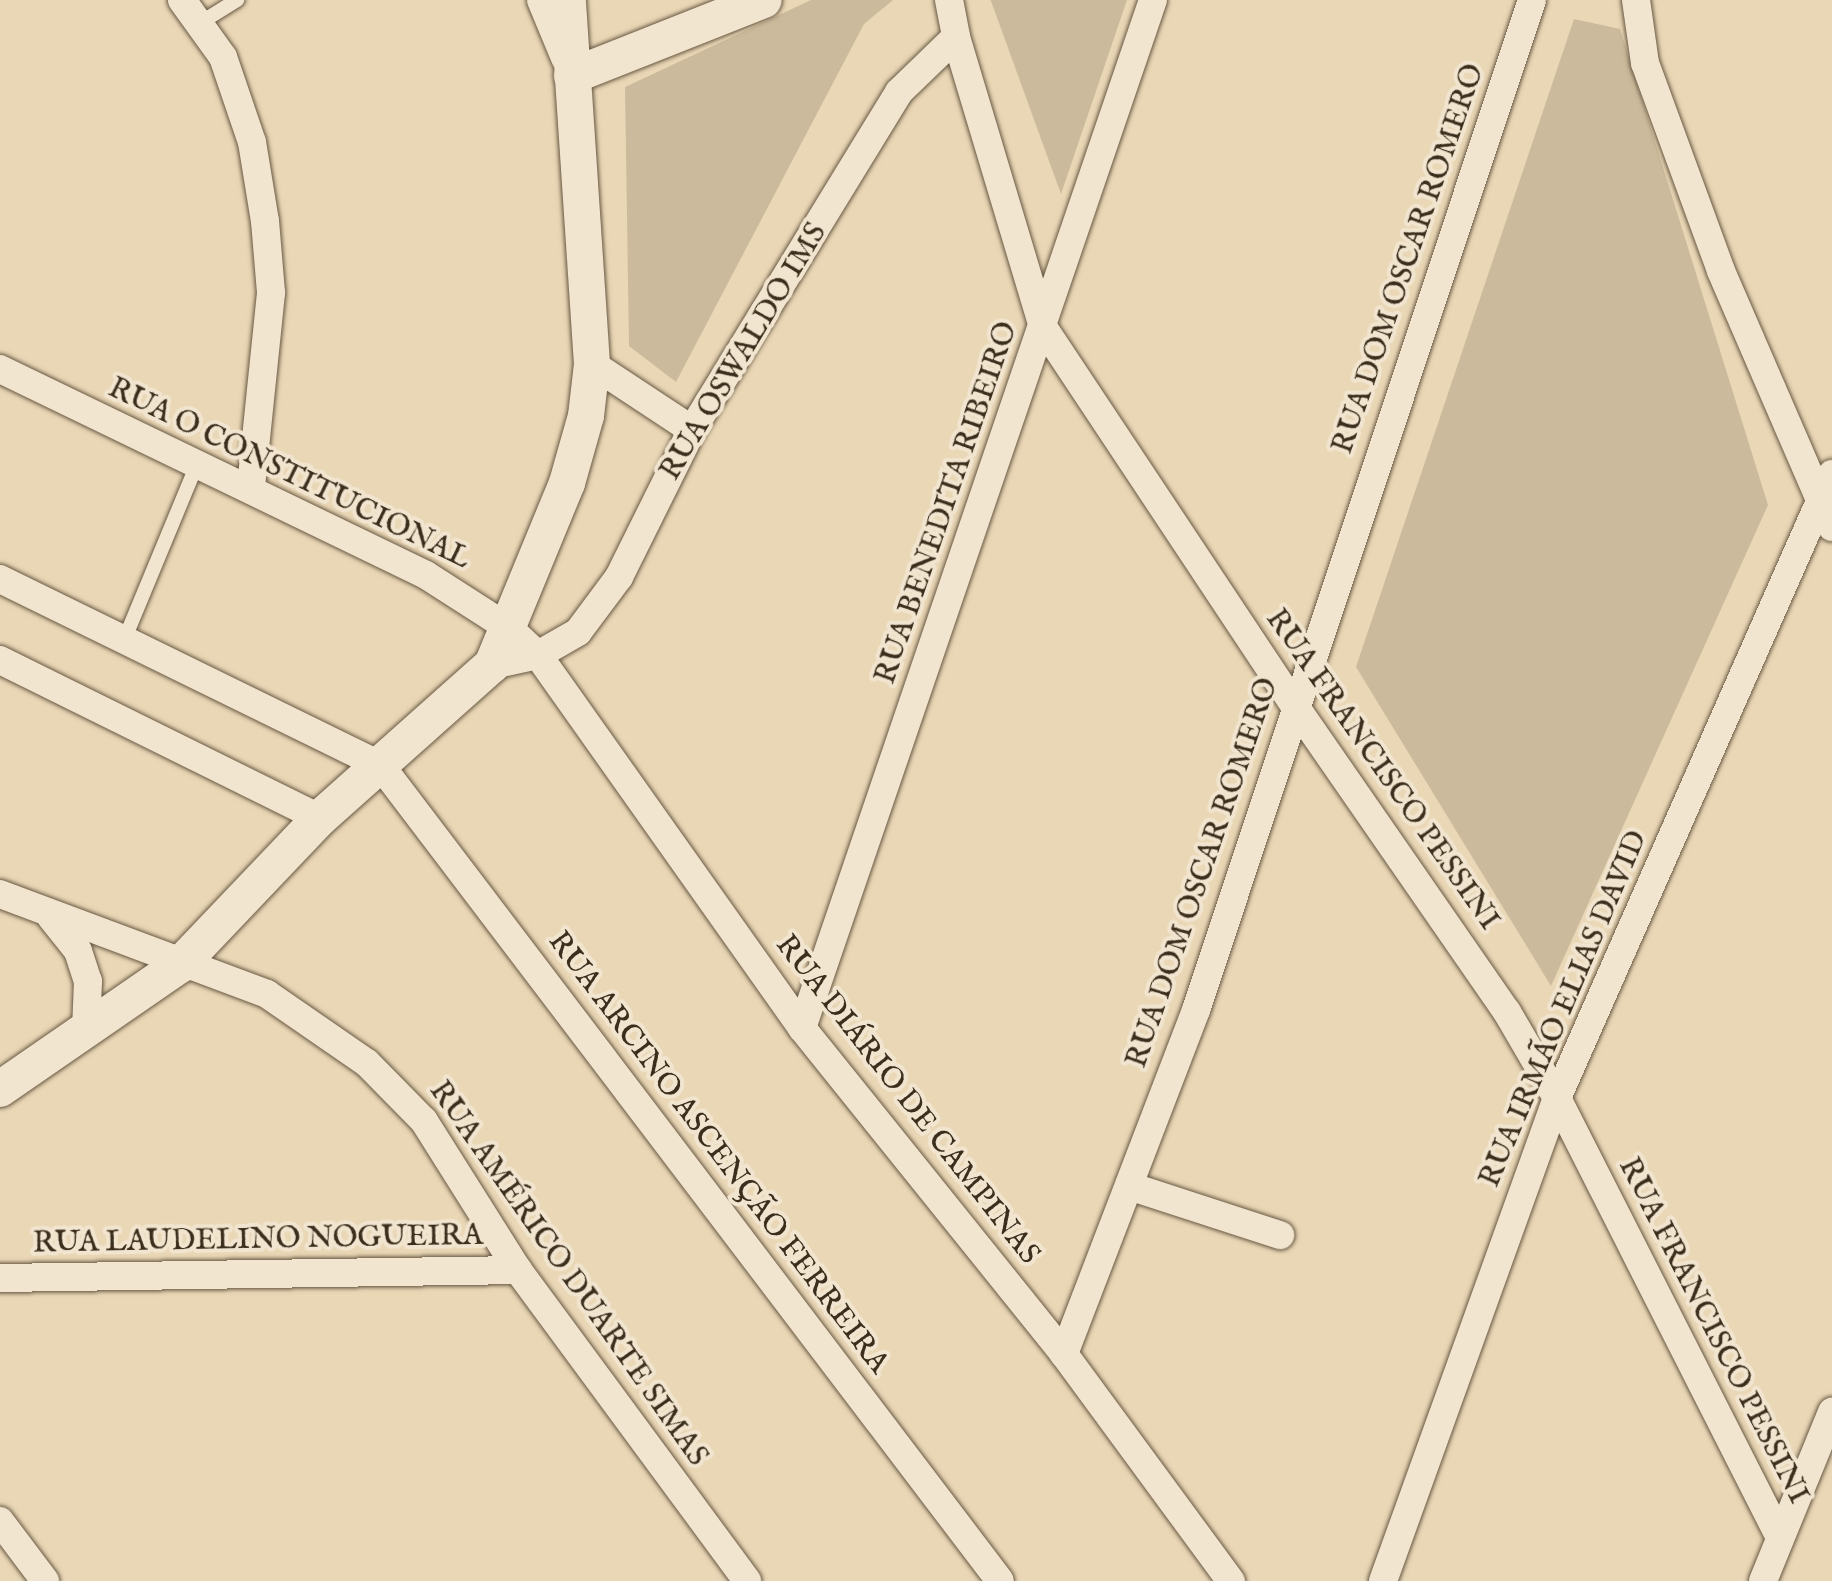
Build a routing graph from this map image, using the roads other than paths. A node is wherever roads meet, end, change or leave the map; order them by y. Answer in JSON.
{"nodes":[{"id":1,"x":182,"y":0,"type":"edge"},
{"id":2,"x":237,"y":0,"type":"edge"},
{"id":3,"x":541,"y":0,"type":"edge"},
{"id":4,"x":568,"y":0,"type":"edge"},
{"id":5,"x":764,"y":0,"type":"edge"},
{"id":6,"x":949,"y":0,"type":"edge"},
{"id":7,"x":1153,"y":0,"type":"edge"},
{"id":8,"x":1532,"y":0,"type":"edge"},
{"id":9,"x":1636,"y":0,"type":"edge"},
{"id":10,"x":200,"y":23,"type":"junction"},
{"id":11,"x":956,"y":37,"type":"junction"},
{"id":12,"x":572,"y":76,"type":"junction"},
{"id":13,"x":1043,"y":327,"type":"junction"},
{"id":14,"x":592,"y":364,"type":"junction"},
{"id":15,"x":0,"y":369,"type":"edge"},
{"id":16,"x":692,"y":430,"type":"junction"},
{"id":17,"x":196,"y":467,"type":"junction"},
{"id":18,"x":1826,"y":486,"type":"edge"},
{"id":19,"x":251,"y":488,"type":"junction"},
{"id":20,"x":1832,"y":527,"type":"edge"},
{"id":21,"x":0,"y":579,"type":"edge"},
{"id":22,"x":510,"y":629,"type":"junction"},
{"id":23,"x":125,"y":638,"type":"junction"},
{"id":24,"x":538,"y":655,"type":"junction"},
{"id":25,"x":0,"y":660,"type":"edge"},
{"id":26,"x":492,"y":665,"type":"junction"},
{"id":27,"x":1295,"y":706,"type":"junction"},
{"id":28,"x":381,"y":766,"type":"junction"},
{"id":29,"x":320,"y":818,"type":"junction"},
{"id":30,"x":0,"y":894,"type":"edge"},
{"id":31,"x":51,"y":916,"type":"junction"},
{"id":32,"x":180,"y":965,"type":"junction"},
{"id":33,"x":802,"y":1028,"type":"junction"},
{"id":34,"x":86,"y":1030,"type":"junction"},
{"id":35,"x":0,"y":1089,"type":"edge"},
{"id":36,"x":1557,"y":1098,"type":"junction"},
{"id":37,"x":1129,"y":1186,"type":"junction"},
{"id":38,"x":1280,"y":1235,"type":"dead end"},
{"id":39,"x":518,"y":1270,"type":"junction"},
{"id":40,"x":0,"y":1278,"type":"edge"},
{"id":41,"x":1064,"y":1354,"type":"junction"},
{"id":42,"x":1832,"y":1412,"type":"edge"},
{"id":43,"x":0,"y":1521,"type":"edge"},
{"id":44,"x":1779,"y":1536,"type":"junction"},
{"id":45,"x":45,"y":1581,"type":"edge"},
{"id":46,"x":747,"y":1581,"type":"edge"},
{"id":47,"x":1000,"y":1581,"type":"edge"},
{"id":48,"x":1231,"y":1581,"type":"edge"},
{"id":49,"x":1383,"y":1581,"type":"edge"},
{"id":50,"x":1763,"y":1581,"type":"edge"}],
"edges":[{"from":1,"to":10,"type":"street"},
{"from":2,"to":10,"type":"lane"},
{"from":3,"to":12,"type":"street"},
{"from":4,"to":12,"type":"street"},
{"from":5,"to":12,"type":"street"},
{"from":6,"to":11,"type":"street"},
{"from":7,"to":13,"type":"street","name":"RUA BENEDITA RIBEIRO"},
{"from":8,"to":27,"type":"street","name":"RUA DOM OSCAR ROMERO"},
{"from":9,"to":18,"type":"street"},
{"from":10,"to":19,"type":"street"},
{"from":11,"to":13,"type":"street","name":"RUA FRANCISCO PESSINI"},
{"from":11,"to":16,"type":"street","name":"RUA OSWALDO IMS"},
{"from":12,"to":14,"type":"street"},
{"from":13,"to":27,"type":"street","name":"RUA FRANCISCO PESSINI"},
{"from":13,"to":33,"type":"street","name":"RUA BENEDITA RIBEIRO"},
{"from":14,"to":16,"type":"street"},
{"from":14,"to":22,"type":"street"},
{"from":15,"to":17,"type":"street","name":"RUA O CONSTITUCIONAL"},
{"from":16,"to":24,"type":"street","name":"RUA OSWALDO IMS"},
{"from":17,"to":19,"type":"street","name":"RUA O CONSTITUCIONAL"},
{"from":17,"to":23,"type":"lane"},
{"from":18,"to":20,"type":"street"},
{"from":18,"to":36,"type":"street","name":"RUA IRMÃO ELIAS DAVID"},
{"from":19,"to":22,"type":"street","name":"RUA O CONSTITUCIONAL"},
{"from":21,"to":23,"type":"street"},
{"from":22,"to":24,"type":"street","name":"RUA O CONSTITUCIONAL"},
{"from":22,"to":26,"type":"street"},
{"from":23,"to":28,"type":"street"},
{"from":24,"to":26,"type":"street","name":"RUA OSWALDO IMS"},
{"from":24,"to":33,"type":"street","name":"RUA DIÁRIO DE CAMPINAS"},
{"from":25,"to":29,"type":"street"},
{"from":26,"to":28,"type":"street"},
{"from":27,"to":36,"type":"street","name":"RUA FRANCISCO PESSINI"},
{"from":27,"to":37,"type":"street","name":"RUA DOM OSCAR ROMERO"},
{"from":28,"to":29,"type":"street"},
{"from":28,"to":47,"type":"street","name":"RUA ARCINO ASCENÇÃO FERREIRA"},
{"from":29,"to":32,"type":"street"},
{"from":30,"to":31,"type":"street","name":"RUA AMÉRICO DUARTE SIMAS"},
{"from":31,"to":32,"type":"street","name":"RUA AMÉRICO DUARTE SIMAS"},
{"from":31,"to":34,"type":"street","name":"RUA AMÉRICO DUARTE SIMAS"},
{"from":32,"to":34,"type":"street"},
{"from":32,"to":39,"type":"street","name":"RUA AMÉRICO DUARTE SIMAS"},
{"from":33,"to":41,"type":"street","name":"RUA DIÁRIO DE CAMPINAS"},
{"from":34,"to":35,"type":"street"},
{"from":36,"to":44,"type":"street","name":"RUA FRANCISCO PESSINI"},
{"from":36,"to":49,"type":"street","name":"RUA IRMÃO ELIAS DAVID"},
{"from":37,"to":38,"type":"street"},
{"from":37,"to":41,"type":"street","name":"RUA DOM OSCAR ROMERO"},
{"from":39,"to":40,"type":"street","name":"RUA LAUDELINO NOGUEIRA"},
{"from":39,"to":46,"type":"street","name":"RUA AMÉRICO DUARTE SIMAS"},
{"from":41,"to":48,"type":"street","name":"RUA DIÁRIO DE CAMPINAS"},
{"from":42,"to":44,"type":"street"},
{"from":43,"to":45,"type":"street"},
{"from":44,"to":50,"type":"street"}]}
